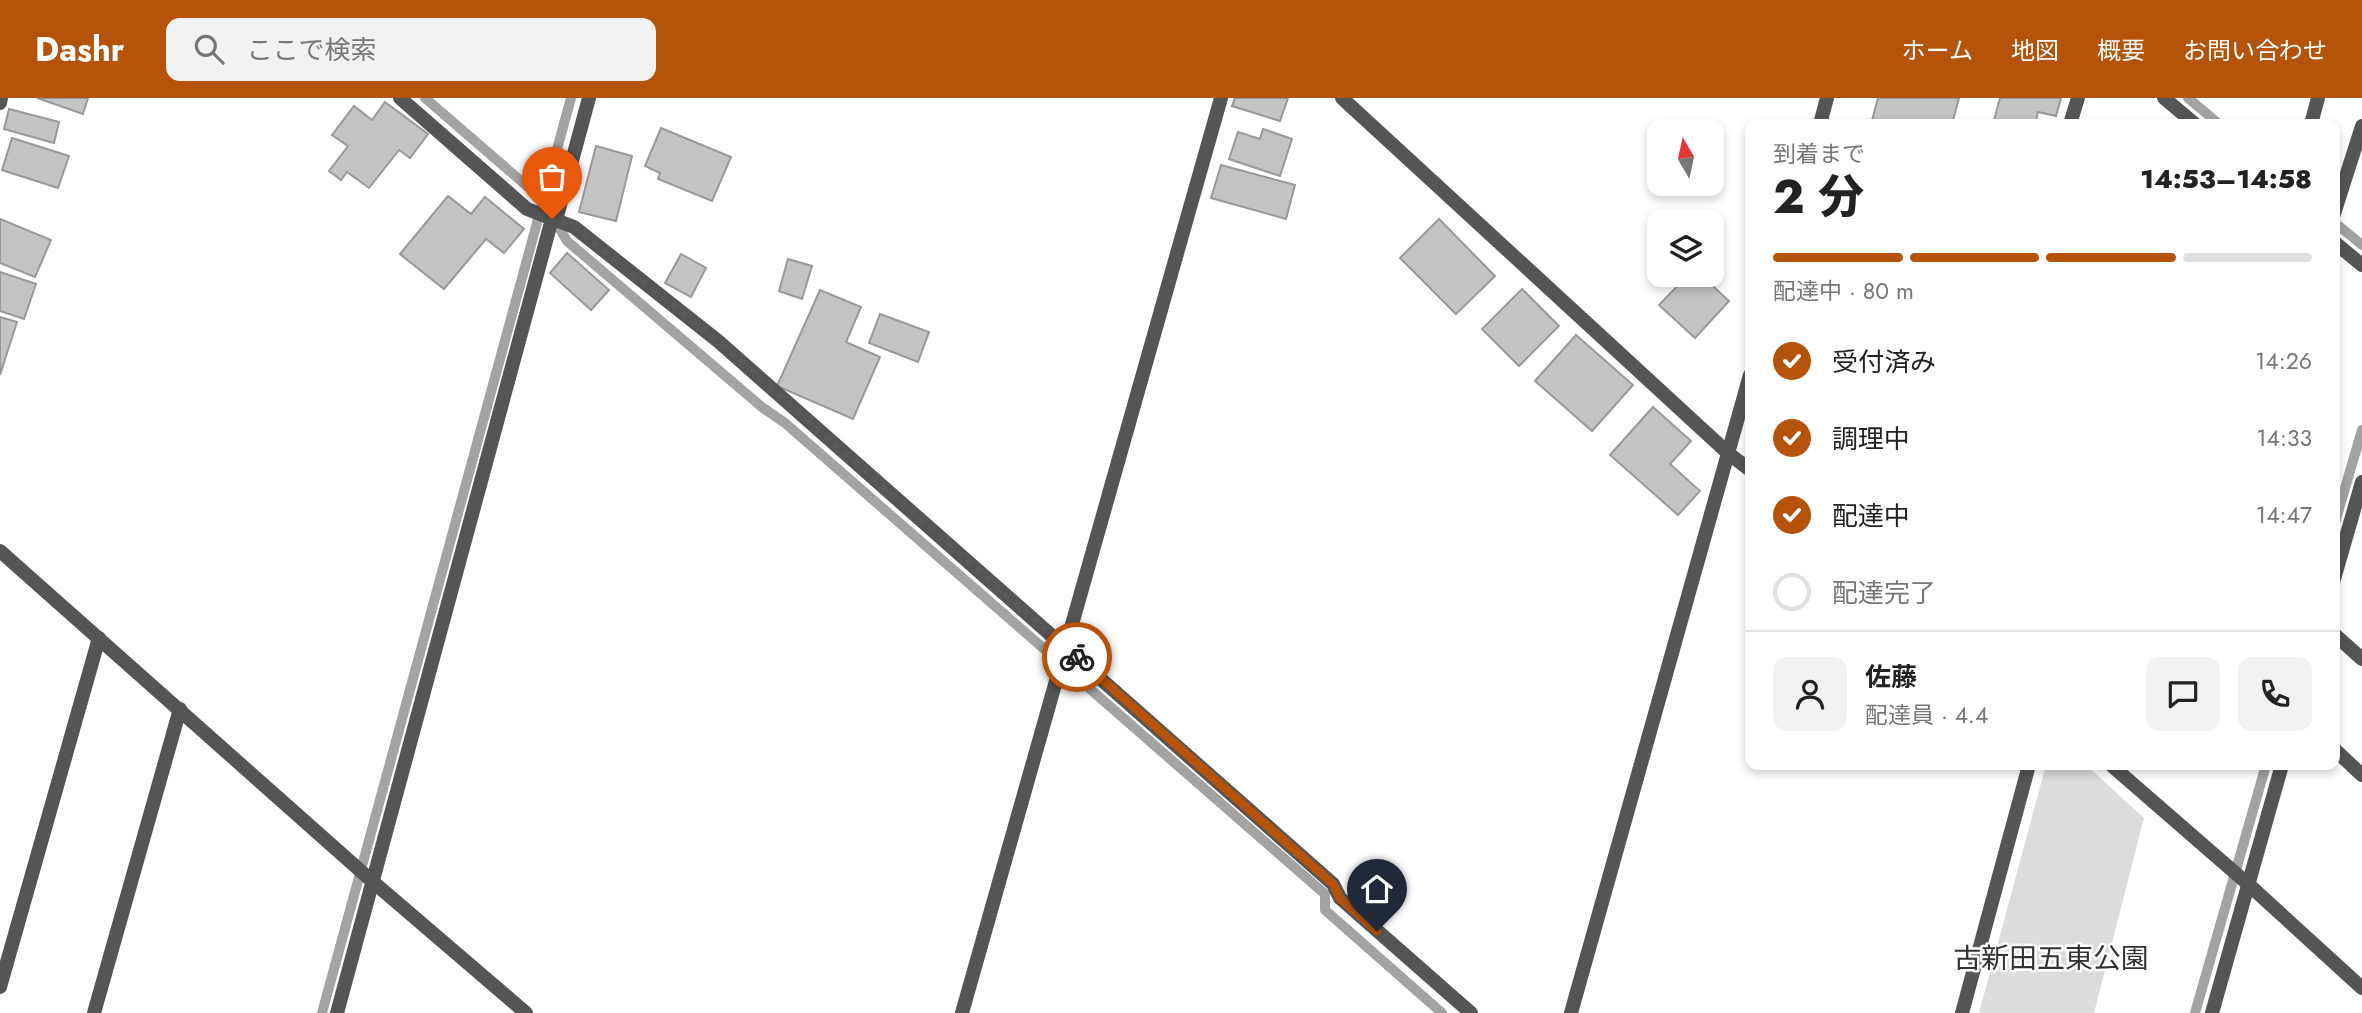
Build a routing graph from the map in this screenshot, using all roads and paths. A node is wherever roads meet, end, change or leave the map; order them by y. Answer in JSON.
{"nodes":[{"id":1,"x":400,"y":98,"type":"edge"},
{"id":2,"x":589,"y":98,"type":"edge"},
{"id":3,"x":1221,"y":98,"type":"edge"},
{"id":4,"x":1342,"y":98,"type":"edge"},
{"id":5,"x":1827,"y":98,"type":"edge"},
{"id":6,"x":2078,"y":98,"type":"edge"},
{"id":7,"x":2164,"y":98,"type":"edge"},
{"id":8,"x":2318,"y":98,"type":"edge"},
{"id":9,"x":1821,"y":119,"type":"edge"},
{"id":10,"x":2072,"y":119,"type":"edge"},
{"id":11,"x":2189,"y":119,"type":"edge"},
{"id":12,"x":2312,"y":119,"type":"edge"},
{"id":13,"x":2362,"y":126,"type":"edge"},
{"id":14,"x":2340,"y":195,"type":"edge"},
{"id":15,"x":547,"y":217,"type":"junction"},
{"id":16,"x":2340,"y":247,"type":"edge"},
{"id":17,"x":2362,"y":265,"type":"edge"},
{"id":18,"x":1745,"y":393,"type":"edge"},
{"id":19,"x":1728,"y":453,"type":"junction"},
{"id":20,"x":1745,"y":466,"type":"edge"},
{"id":21,"x":2362,"y":482,"type":"edge"},
{"id":22,"x":0,"y":551,"type":"edge"},
{"id":23,"x":2340,"y":558,"type":"edge"},
{"id":24,"x":99,"y":638,"type":"junction"},
{"id":25,"x":2340,"y":639,"type":"edge"},
{"id":26,"x":1065,"y":651,"type":"junction"},
{"id":27,"x":2362,"y":659,"type":"edge"},
{"id":28,"x":180,"y":709,"type":"junction"},
{"id":29,"x":2340,"y":755,"type":"edge"},
{"id":30,"x":2028,"y":770,"type":"edge"},
{"id":31,"x":2117,"y":770,"type":"edge"},
{"id":32,"x":2280,"y":770,"type":"edge"},
{"id":33,"x":2362,"y":775,"type":"edge"},
{"id":34,"x":364,"y":874,"type":"junction"},
{"id":35,"x":2240,"y":876,"type":"junction"},
{"id":36,"x":0,"y":987,"type":"edge"},
{"id":37,"x":2362,"y":988,"type":"edge"},
{"id":38,"x":94,"y":1013,"type":"edge"},
{"id":39,"x":337,"y":1013,"type":"edge"},
{"id":40,"x":526,"y":1013,"type":"edge"},
{"id":41,"x":962,"y":1013,"type":"edge"},
{"id":42,"x":1471,"y":1013,"type":"edge"},
{"id":43,"x":1571,"y":1013,"type":"edge"},
{"id":44,"x":1962,"y":1013,"type":"edge"},
{"id":45,"x":2212,"y":1013,"type":"edge"}],
"edges":[{"from":1,"to":15,"type":"street"},
{"from":2,"to":15,"type":"street"},
{"from":3,"to":26,"type":"street"},
{"from":4,"to":19,"type":"street"},
{"from":5,"to":9,"type":"street"},
{"from":6,"to":10,"type":"street"},
{"from":7,"to":11,"type":"street"},
{"from":8,"to":12,"type":"street"},
{"from":13,"to":14,"type":"street"},
{"from":15,"to":26,"type":"street"},
{"from":15,"to":34,"type":"street"},
{"from":16,"to":17,"type":"street"},
{"from":18,"to":19,"type":"street"},
{"from":19,"to":20,"type":"street"},
{"from":19,"to":43,"type":"street"},
{"from":21,"to":23,"type":"street"},
{"from":22,"to":24,"type":"street"},
{"from":24,"to":28,"type":"street"},
{"from":24,"to":36,"type":"street"},
{"from":25,"to":27,"type":"street"},
{"from":26,"to":41,"type":"street"},
{"from":26,"to":42,"type":"street"},
{"from":28,"to":34,"type":"street"},
{"from":28,"to":38,"type":"street"},
{"from":29,"to":33,"type":"street"},
{"from":30,"to":44,"type":"street"},
{"from":31,"to":35,"type":"street"},
{"from":32,"to":35,"type":"street"},
{"from":34,"to":39,"type":"street"},
{"from":34,"to":40,"type":"street"},
{"from":35,"to":37,"type":"street"},
{"from":35,"to":45,"type":"street"}]}
